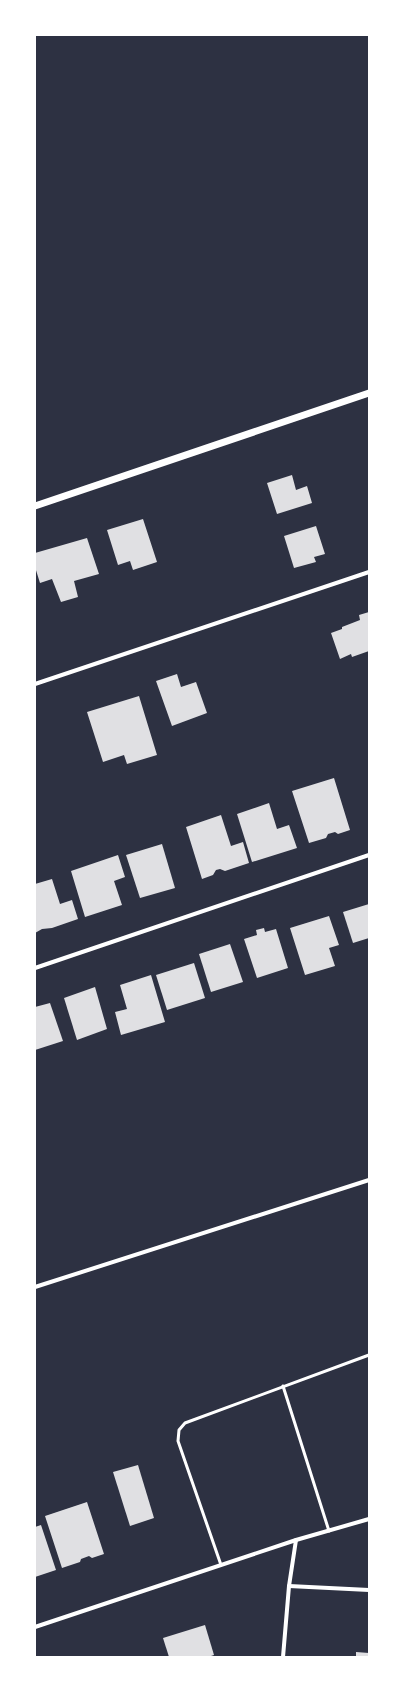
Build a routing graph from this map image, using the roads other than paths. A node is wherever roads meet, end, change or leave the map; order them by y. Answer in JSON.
{"nodes":[{"id":1,"x":369,"y":393,"type":"edge"},
{"id":2,"x":35,"y":506,"type":"edge"},
{"id":3,"x":369,"y":572,"type":"edge"},
{"id":4,"x":35,"y":684,"type":"edge"},
{"id":5,"x":369,"y":855,"type":"edge"},
{"id":6,"x":35,"y":968,"type":"edge"},
{"id":7,"x":369,"y":1180,"type":"edge"},
{"id":8,"x":35,"y":1287,"type":"edge"},
{"id":9,"x":369,"y":1355,"type":"edge"},
{"id":10,"x":283,"y":1386,"type":"junction"},
{"id":11,"x":369,"y":1519,"type":"edge"},
{"id":12,"x":329,"y":1531,"type":"junction"},
{"id":13,"x":296,"y":1540,"type":"junction"},
{"id":14,"x":221,"y":1565,"type":"junction"},
{"id":15,"x":288,"y":1586,"type":"junction"},
{"id":16,"x":369,"y":1590,"type":"edge"},
{"id":17,"x":35,"y":1627,"type":"edge"},
{"id":18,"x":283,"y":1657,"type":"edge"}],
"edges":[{"from":1,"to":2,"type":"street"},
{"from":3,"to":4,"type":"street"},
{"from":5,"to":6,"type":"street"},
{"from":7,"to":8,"type":"street"},
{"from":9,"to":10,"type":"lane"},
{"from":10,"to":12,"type":"lane"},
{"from":10,"to":14,"type":"lane"},
{"from":11,"to":12,"type":"street"},
{"from":12,"to":13,"type":"street"},
{"from":13,"to":14,"type":"street"},
{"from":13,"to":15,"type":"street"},
{"from":14,"to":17,"type":"street"},
{"from":15,"to":16,"type":"street"},
{"from":15,"to":18,"type":"street"}]}
